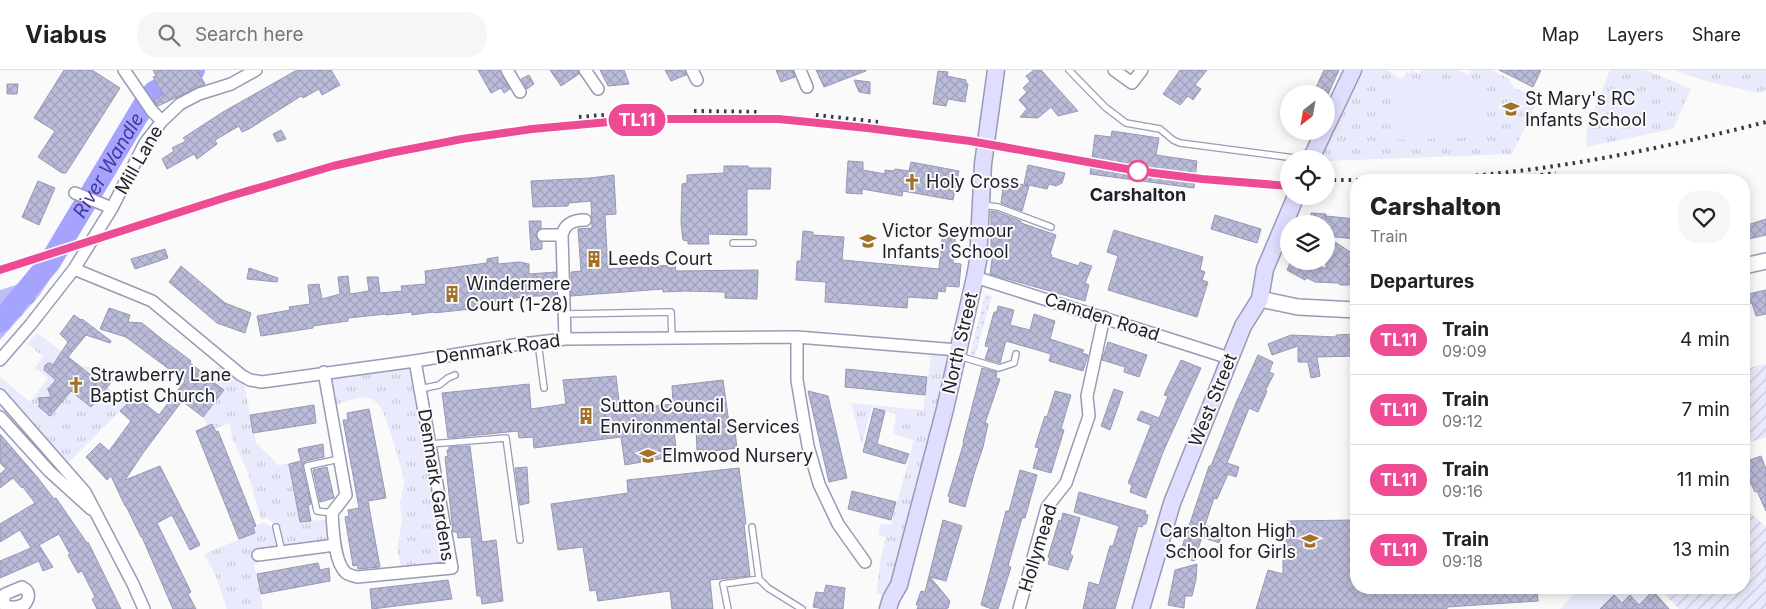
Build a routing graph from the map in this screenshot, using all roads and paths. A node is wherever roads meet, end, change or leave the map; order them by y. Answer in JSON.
{"nodes":[{"id":1,"x":124,"y":70,"type":"edge"},
{"id":2,"x":256,"y":70,"type":"edge"},
{"id":3,"x":507,"y":70,"type":"edge"},
{"id":4,"x":585,"y":70,"type":"edge"},
{"id":5,"x":800,"y":70,"type":"edge"},
{"id":6,"x":996,"y":70,"type":"edge"},
{"id":7,"x":1069,"y":70,"type":"edge"},
{"id":8,"x":1114,"y":70,"type":"edge"},
{"id":9,"x":1142,"y":70,"type":"edge"},
{"id":10,"x":1352,"y":70,"type":"edge"},
{"id":11,"x":807,"y":87,"type":"dead end"},
{"id":12,"x":598,"y":89,"type":"dead end"},
{"id":13,"x":520,"y":92,"type":"dead end"},
{"id":14,"x":1335,"y":107,"type":"edge"},
{"id":15,"x":162,"y":121,"type":"junction"},
{"id":16,"x":1280,"y":155,"type":"edge"},
{"id":17,"x":75,"y":193,"type":"dead end"},
{"id":18,"x":980,"y":205,"type":"junction"},
{"id":19,"x":1292,"y":205,"type":"edge"},
{"id":20,"x":112,"y":208,"type":"junction"},
{"id":21,"x":585,"y":220,"type":"dead end"},
{"id":22,"x":1051,"y":227,"type":"dead end"},
{"id":23,"x":543,"y":235,"type":"dead end"},
{"id":24,"x":562,"y":235,"type":"junction"},
{"id":25,"x":733,"y":243,"type":"dead end"},
{"id":26,"x":753,"y":243,"type":"dead end"},
{"id":27,"x":1766,"y":261,"type":"edge"},
{"id":28,"x":1750,"y":265,"type":"edge"},
{"id":29,"x":74,"y":269,"type":"junction"},
{"id":30,"x":975,"y":277,"type":"junction"},
{"id":31,"x":1260,"y":298,"type":"junction"},
{"id":32,"x":1350,"y":310,"type":"edge"},
{"id":33,"x":565,"y":314,"type":"junction"},
{"id":34,"x":1104,"y":317,"type":"junction"},
{"id":35,"x":798,"y":337,"type":"junction"},
{"id":36,"x":672,"y":338,"type":"junction"},
{"id":37,"x":565,"y":339,"type":"junction"},
{"id":38,"x":538,"y":342,"type":"junction"},
{"id":39,"x":957,"y":353,"type":"junction"},
{"id":40,"x":1016,"y":354,"type":"dead end"},
{"id":41,"x":1229,"y":358,"type":"junction"},
{"id":42,"x":0,"y":360,"type":"edge"},
{"id":43,"x":415,"y":361,"type":"junction"},
{"id":44,"x":324,"y":372,"type":"junction"},
{"id":45,"x":455,"y":375,"type":"dead end"},
{"id":46,"x":420,"y":388,"type":"junction"},
{"id":47,"x":544,"y":388,"type":"dead end"},
{"id":48,"x":0,"y":395,"type":"edge"},
{"id":49,"x":0,"y":417,"type":"edge"},
{"id":50,"x":430,"y":444,"type":"junction"},
{"id":51,"x":339,"y":459,"type":"junction"},
{"id":52,"x":332,"y":513,"type":"junction"},
{"id":53,"x":98,"y":515,"type":"junction"},
{"id":54,"x":752,"y":526,"type":"dead end"},
{"id":55,"x":276,"y":527,"type":"dead end"},
{"id":56,"x":520,"y":540,"type":"dead end"},
{"id":57,"x":335,"y":545,"type":"junction"},
{"id":58,"x":282,"y":552,"type":"junction"},
{"id":59,"x":258,"y":555,"type":"dead end"},
{"id":60,"x":865,"y":562,"type":"dead end"},
{"id":61,"x":759,"y":579,"type":"junction"},
{"id":62,"x":144,"y":609,"type":"edge"},
{"id":63,"x":728,"y":609,"type":"edge"},
{"id":64,"x":802,"y":609,"type":"edge"},
{"id":65,"x":888,"y":609,"type":"edge"},
{"id":66,"x":1019,"y":609,"type":"edge"},
{"id":67,"x":1141,"y":609,"type":"edge"}],
"edges":[{"from":1,"to":15,"type":"street"},
{"from":2,"to":15,"type":"street","name":"Mill Lane"},
{"from":3,"to":13,"type":"street"},
{"from":4,"to":12,"type":"street"},
{"from":5,"to":11,"type":"street"},
{"from":6,"to":18,"type":"main road","name":"North Street"},
{"from":7,"to":16,"type":"lane"},
{"from":8,"to":9,"type":"street"},
{"from":10,"to":14,"type":"main road"},
{"from":15,"to":20,"type":"street","name":"Mill Lane"},
{"from":17,"to":20,"type":"street"},
{"from":18,"to":22,"type":"lane"},
{"from":18,"to":30,"type":"main road","name":"North Street"},
{"from":19,"to":31,"type":"main road","name":"West Street"},
{"from":20,"to":29,"type":"street","name":"Mill Lane"},
{"from":21,"to":24,"type":"street"},
{"from":23,"to":24,"type":"street"},
{"from":24,"to":33,"type":"street"},
{"from":25,"to":26,"type":"lane"},
{"from":27,"to":28,"type":"street"},
{"from":29,"to":42,"type":"street","name":"Mill Lane"},
{"from":29,"to":44,"type":"street","name":"Denmark Road"},
{"from":30,"to":34,"type":"street","name":"Camden Road"},
{"from":30,"to":39,"type":"main road","name":"North Street"},
{"from":31,"to":32,"type":"street"},
{"from":31,"to":41,"type":"main road","name":"West Street"},
{"from":33,"to":36,"type":"lane"},
{"from":33,"to":37,"type":"street"},
{"from":34,"to":41,"type":"street","name":"Camden Road"},
{"from":34,"to":66,"type":"street","name":"Hollymead"},
{"from":35,"to":36,"type":"street","name":"Denmark Road"},
{"from":35,"to":39,"type":"street","name":"Denmark Road"},
{"from":35,"to":60,"type":"street"},
{"from":36,"to":37,"type":"street","name":"Denmark Road"},
{"from":37,"to":38,"type":"street","name":"Denmark Road"},
{"from":38,"to":43,"type":"street","name":"Denmark Road"},
{"from":38,"to":47,"type":"lane"},
{"from":39,"to":40,"type":"lane"},
{"from":39,"to":65,"type":"main road","name":"North Street"},
{"from":41,"to":67,"type":"main road","name":"West Street"},
{"from":43,"to":44,"type":"street","name":"Denmark Road"},
{"from":43,"to":46,"type":"street","name":"Denmark Gardens"},
{"from":44,"to":51,"type":"street"},
{"from":45,"to":46,"type":"lane","name":"Denmark Gardens"},
{"from":46,"to":50,"type":"street","name":"Denmark Gardens"},
{"from":48,"to":53,"type":"street"},
{"from":49,"to":53,"type":"street"},
{"from":50,"to":56,"type":"lane"},
{"from":50,"to":57,"type":"street","name":"Denmark Gardens"},
{"from":51,"to":52,"type":"street"},
{"from":51,"to":52,"type":"lane"},
{"from":52,"to":57,"type":"street","name":"Denmark Gardens"},
{"from":53,"to":62,"type":"street"},
{"from":54,"to":61,"type":"lane"},
{"from":55,"to":58,"type":"lane"},
{"from":57,"to":58,"type":"street"},
{"from":58,"to":59,"type":"street"},
{"from":61,"to":63,"type":"lane"},
{"from":61,"to":64,"type":"lane"}]}
